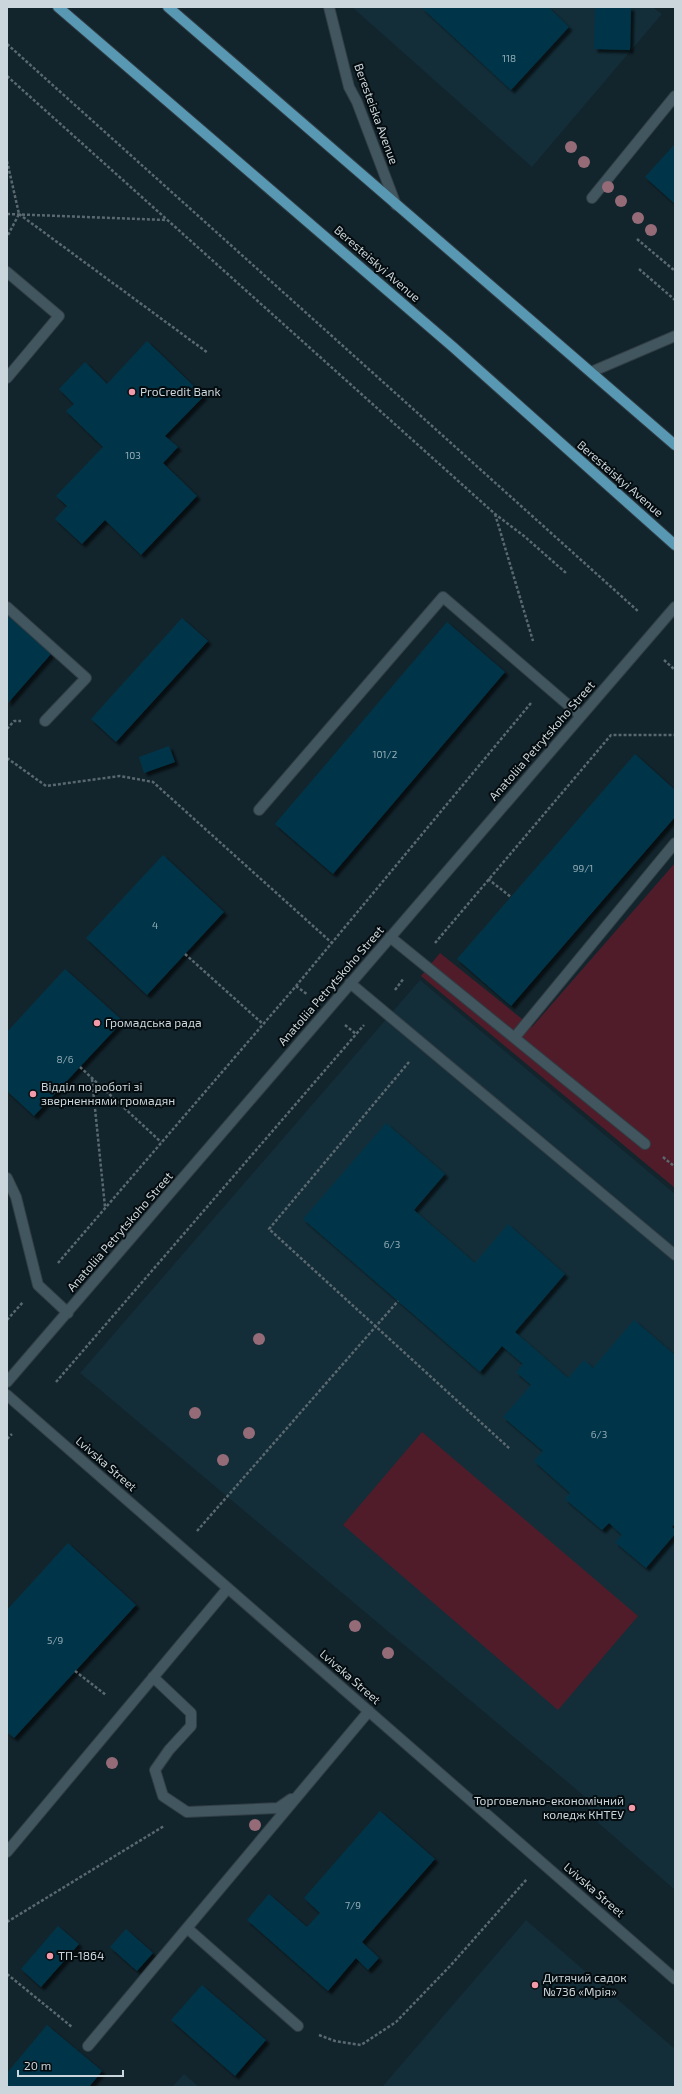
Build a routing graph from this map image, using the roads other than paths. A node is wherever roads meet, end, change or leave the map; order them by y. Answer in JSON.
{"nodes":[{"id":1,"x":58,"y":7,"type":"edge"},
{"id":2,"x":168,"y":7,"type":"edge"},
{"id":3,"x":329,"y":7,"type":"edge"},
{"id":4,"x":675,"y":96,"type":"edge"},
{"id":5,"x":592,"y":198,"type":"dead end"},
{"id":6,"x":396,"y":205,"type":"junction"},
{"id":7,"x":7,"y":272,"type":"edge"},
{"id":8,"x":675,"y":336,"type":"edge"},
{"id":9,"x":591,"y":372,"type":"junction"},
{"id":10,"x":7,"y":378,"type":"edge"},
{"id":11,"x":675,"y":444,"type":"edge"},
{"id":12,"x":675,"y":546,"type":"edge"},
{"id":13,"x":7,"y":607,"type":"edge"},
{"id":14,"x":675,"y":607,"type":"edge"},
{"id":15,"x":581,"y":716,"type":"junction"},
{"id":16,"x":45,"y":721,"type":"dead end"},
{"id":17,"x":259,"y":810,"type":"dead end"},
{"id":18,"x":675,"y":843,"type":"edge"},
{"id":19,"x":390,"y":937,"type":"junction"},
{"id":20,"x":350,"y":983,"type":"junction"},
{"id":21,"x":515,"y":1036,"type":"junction"},
{"id":22,"x":645,"y":1144,"type":"dead end"},
{"id":23,"x":7,"y":1178,"type":"edge"},
{"id":24,"x":675,"y":1255,"type":"edge"},
{"id":25,"x":68,"y":1313,"type":"junction"},
{"id":26,"x":7,"y":1382,"type":"edge"},
{"id":27,"x":7,"y":1395,"type":"edge"},
{"id":28,"x":228,"y":1588,"type":"junction"},
{"id":29,"x":153,"y":1678,"type":"junction"},
{"id":30,"x":369,"y":1711,"type":"junction"},
{"id":31,"x":302,"y":1791,"type":"junction"},
{"id":32,"x":7,"y":1852,"type":"edge"},
{"id":33,"x":187,"y":1928,"type":"junction"},
{"id":34,"x":675,"y":1979,"type":"edge"},
{"id":35,"x":298,"y":2026,"type":"road end"},
{"id":36,"x":90,"y":2044,"type":"road end"}],
"edges":[{"from":1,"to":12,"type":"main road","name":"Beresteiskyi Avenue"},
{"from":2,"to":6,"type":"main road"},
{"from":3,"to":6,"type":"street","name":"Beresteiska Avenue"},
{"from":4,"to":5,"type":"street"},
{"from":6,"to":9,"type":"main road"},
{"from":7,"to":10,"type":"street"},
{"from":8,"to":9,"type":"street"},
{"from":9,"to":11,"type":"main road"},
{"from":13,"to":16,"type":"street"},
{"from":14,"to":15,"type":"street","name":"Anatoliia Petrytskoho Street"},
{"from":15,"to":17,"type":"street"},
{"from":15,"to":19,"type":"street","name":"Anatoliia Petrytskoho Street"},
{"from":18,"to":21,"type":"street"},
{"from":19,"to":20,"type":"street","name":"Anatoliia Petrytskoho Street"},
{"from":19,"to":21,"type":"street"},
{"from":20,"to":24,"type":"street"},
{"from":20,"to":25,"type":"street","name":"Anatoliia Petrytskoho Street"},
{"from":21,"to":22,"type":"street"},
{"from":23,"to":25,"type":"street"},
{"from":25,"to":26,"type":"street","name":"Anatoliia Petrytskoho Street"},
{"from":27,"to":28,"type":"street","name":"Lvivska Street"},
{"from":28,"to":29,"type":"street"},
{"from":28,"to":30,"type":"street","name":"Lvivska Street"},
{"from":29,"to":31,"type":"street"},
{"from":29,"to":32,"type":"street"},
{"from":30,"to":31,"type":"street"},
{"from":30,"to":34,"type":"street","name":"Lvivska Street"},
{"from":31,"to":33,"type":"street"},
{"from":33,"to":35,"type":"street"},
{"from":33,"to":36,"type":"street"}]}
